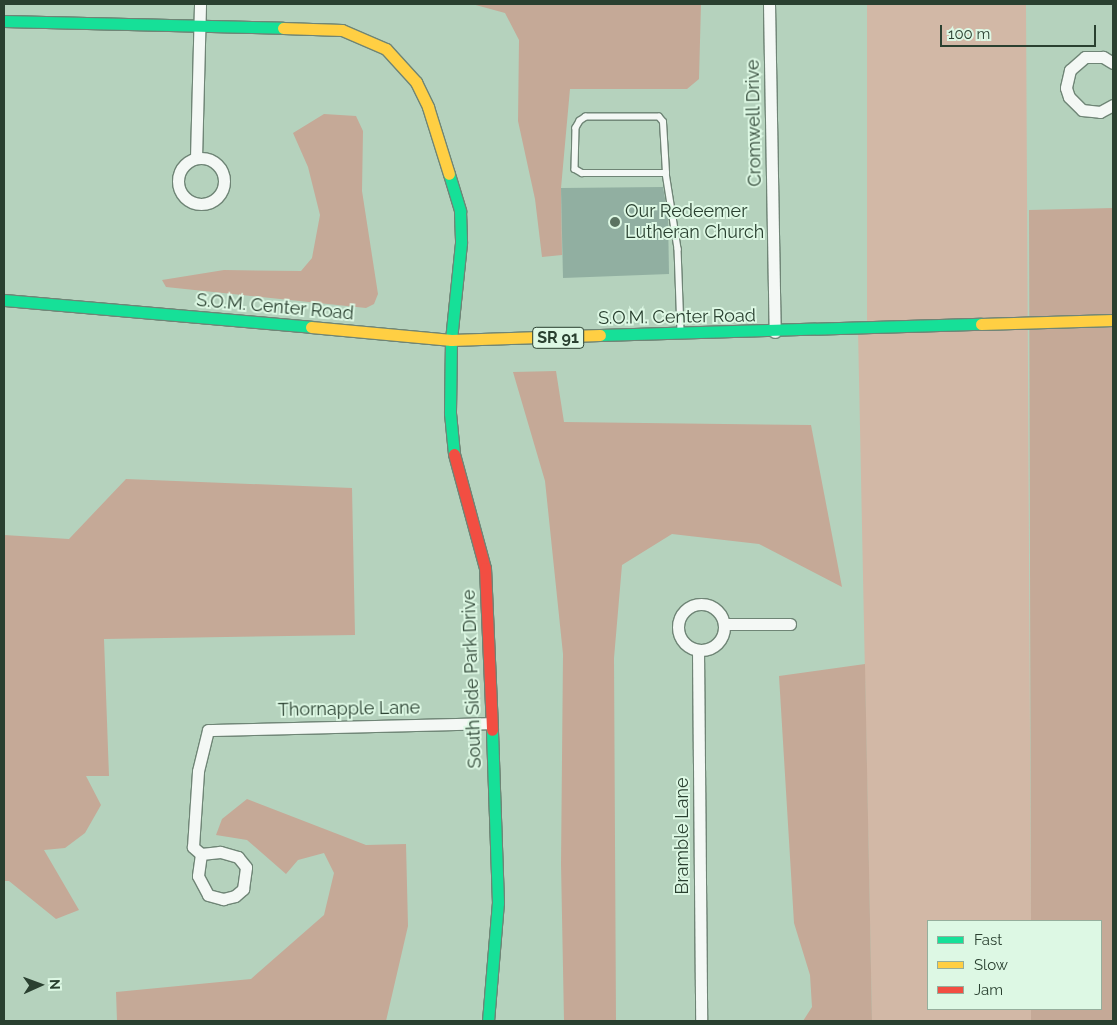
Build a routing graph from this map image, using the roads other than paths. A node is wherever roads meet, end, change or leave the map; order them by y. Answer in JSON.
{"nodes":[{"id":1,"x":200,"y":4,"type":"edge"},
{"id":2,"x":769,"y":4,"type":"edge"},
{"id":3,"x":4,"y":21,"type":"edge"},
{"id":4,"x":199,"y":25,"type":"junction"},
{"id":5,"x":1113,"y":62,"type":"edge"},
{"id":6,"x":1113,"y":105,"type":"edge"},
{"id":7,"x":196,"y":158,"type":"junction"},
{"id":8,"x":666,"y":173,"type":"junction"},
{"id":9,"x":4,"y":300,"type":"edge"},
{"id":10,"x":1113,"y":320,"type":"edge"},
{"id":11,"x":775,"y":332,"type":"junction"},
{"id":12,"x":681,"y":335,"type":"junction"},
{"id":13,"x":452,"y":340,"type":"junction"},
{"id":14,"x":724,"y":624,"type":"junction"},
{"id":15,"x":790,"y":624,"type":"dead end"},
{"id":16,"x":698,"y":650,"type":"junction"},
{"id":17,"x":491,"y":723,"type":"junction"},
{"id":18,"x":201,"y":854,"type":"junction"},
{"id":19,"x":488,"y":1021,"type":"edge"},
{"id":20,"x":701,"y":1021,"type":"edge"}],
"edges":[{"from":1,"to":4,"type":"street"},
{"from":2,"to":11,"type":"street","name":"Cromwell Drive"},
{"from":3,"to":4,"type":"street","name":"South Side Park Drive"},
{"from":4,"to":7,"type":"street"},
{"from":4,"to":13,"type":"street","name":"South Side Park Drive"},
{"from":5,"to":6,"type":"street"},
{"from":7,"to":7,"type":"street"},
{"from":8,"to":8,"type":"lane"},
{"from":8,"to":12,"type":"lane"},
{"from":9,"to":13,"type":"street","name":"S.O.M. Center Road","number":"SR 91"},
{"from":10,"to":11,"type":"street","name":"S.O.M. Center Road","number":"SR 91"},
{"from":11,"to":12,"type":"street","name":"S.O.M. Center Road","number":"SR 91"},
{"from":12,"to":13,"type":"street","name":"S.O.M. Center Road","number":"SR 91"},
{"from":13,"to":17,"type":"street","name":"South Side Park Drive"},
{"from":14,"to":15,"type":"street"},
{"from":14,"to":16,"type":"street"},
{"from":14,"to":16,"type":"street"},
{"from":16,"to":20,"type":"street","name":"Bramble Lane"},
{"from":17,"to":18,"type":"street","name":"Thornapple Lane"},
{"from":17,"to":19,"type":"street","name":"South Side Park Drive"},
{"from":18,"to":18,"type":"street"}]}
